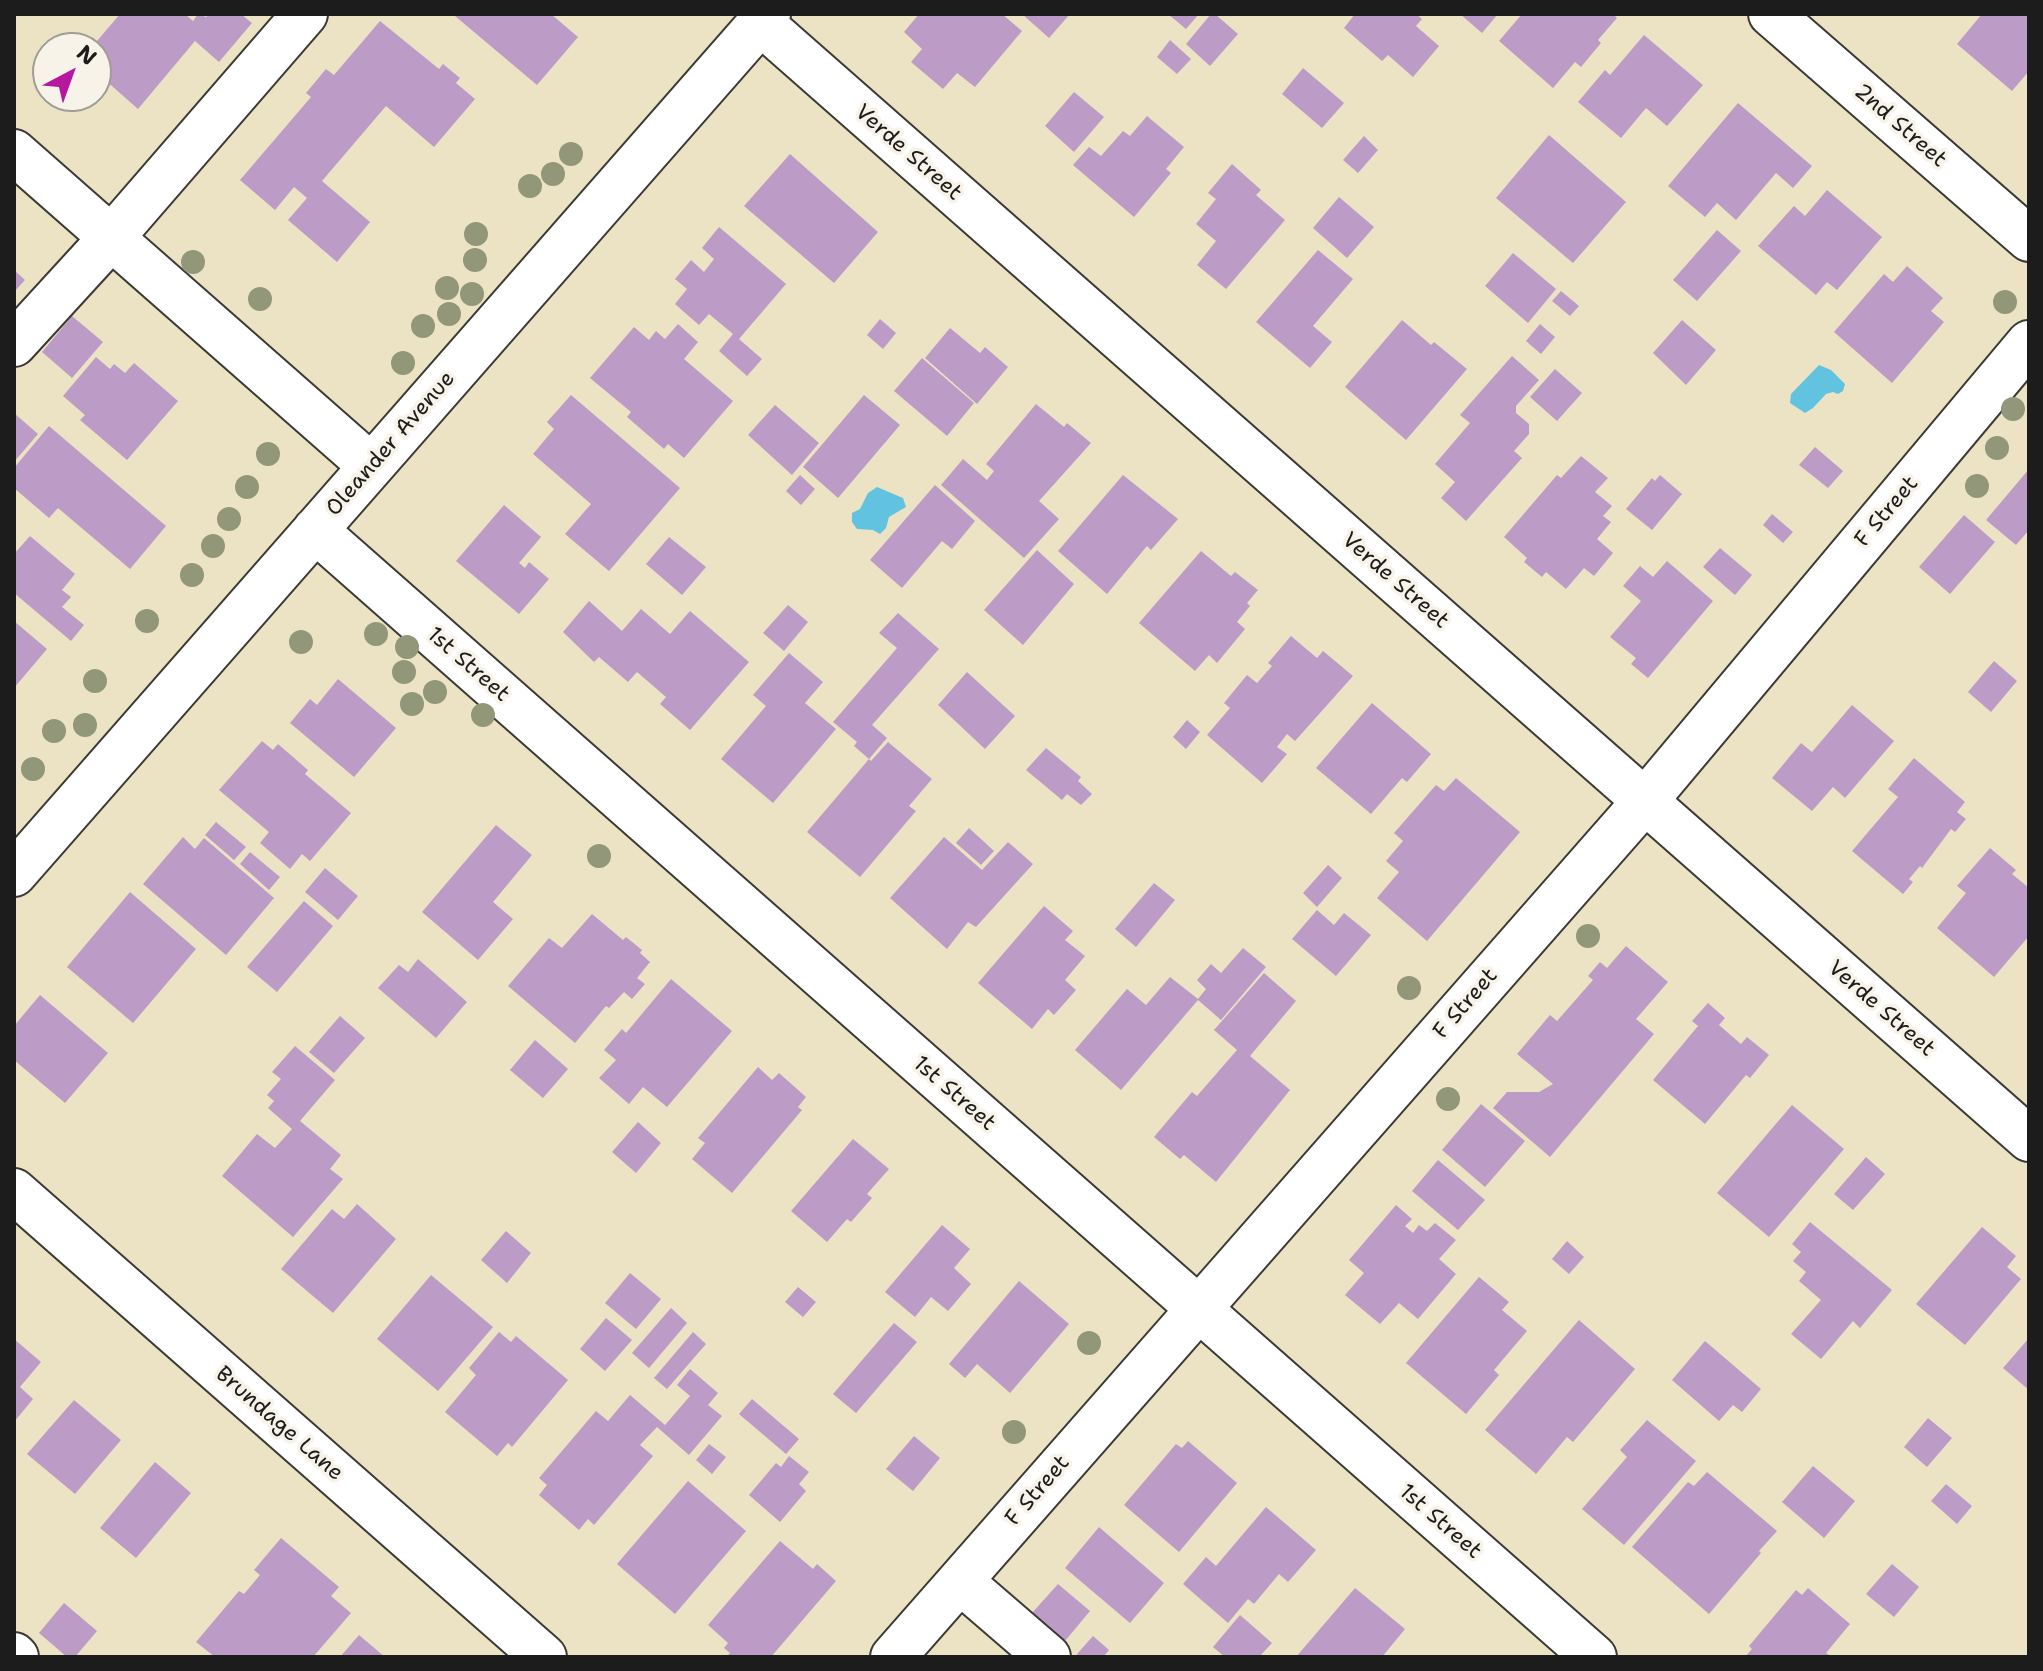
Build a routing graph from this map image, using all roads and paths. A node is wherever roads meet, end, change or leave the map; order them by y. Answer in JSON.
{"nodes":[{"id":1,"x":305,"y":14,"type":"edge"},
{"id":2,"x":1771,"y":14,"type":"edge"},
{"id":3,"x":764,"y":18,"type":"edge"},
{"id":4,"x":14,"y":152,"type":"edge"},
{"id":5,"x":111,"y":238,"type":"junction"},
{"id":6,"x":2029,"y":239,"type":"edge"},
{"id":7,"x":2029,"y":343,"type":"edge"},
{"id":8,"x":14,"y":344,"type":"edge"},
{"id":9,"x":371,"y":466,"type":"junction"},
{"id":10,"x":315,"y":530,"type":"junction"},
{"id":11,"x":1645,"y":801,"type":"junction"},
{"id":12,"x":14,"y":874,"type":"edge"},
{"id":13,"x":2029,"y":1139,"type":"edge"},
{"id":14,"x":14,"y":1191,"type":"edge"},
{"id":15,"x":1198,"y":1309,"type":"junction"},
{"id":16,"x":960,"y":1581,"type":"junction"},
{"id":17,"x":544,"y":1657,"type":"edge"},
{"id":18,"x":893,"y":1657,"type":"edge"},
{"id":19,"x":1048,"y":1657,"type":"edge"},
{"id":20,"x":1594,"y":1657,"type":"edge"}],
"edges":[{"from":1,"to":5,"type":"street"},
{"from":2,"to":6,"type":"street","name":"2nd Street"},
{"from":3,"to":9,"type":"street","name":"Oleander Avenue"},
{"from":3,"to":11,"type":"street","name":"Verde Street"},
{"from":4,"to":5,"type":"street"},
{"from":5,"to":8,"type":"street"},
{"from":5,"to":9,"type":"street"},
{"from":7,"to":11,"type":"street","name":"F Street"},
{"from":9,"to":10,"type":"street","name":"Oleander Avenue"},
{"from":10,"to":12,"type":"street","name":"Oleander Avenue"},
{"from":10,"to":15,"type":"street","name":"1st Street"},
{"from":11,"to":13,"type":"street","name":"Verde Street"},
{"from":11,"to":15,"type":"street","name":"F Street"},
{"from":14,"to":17,"type":"street","name":"Brundage Lane"},
{"from":15,"to":16,"type":"street","name":"F Street"},
{"from":15,"to":20,"type":"street","name":"1st Street"},
{"from":16,"to":18,"type":"street","name":"F Street"},
{"from":16,"to":19,"type":"street"}]}
